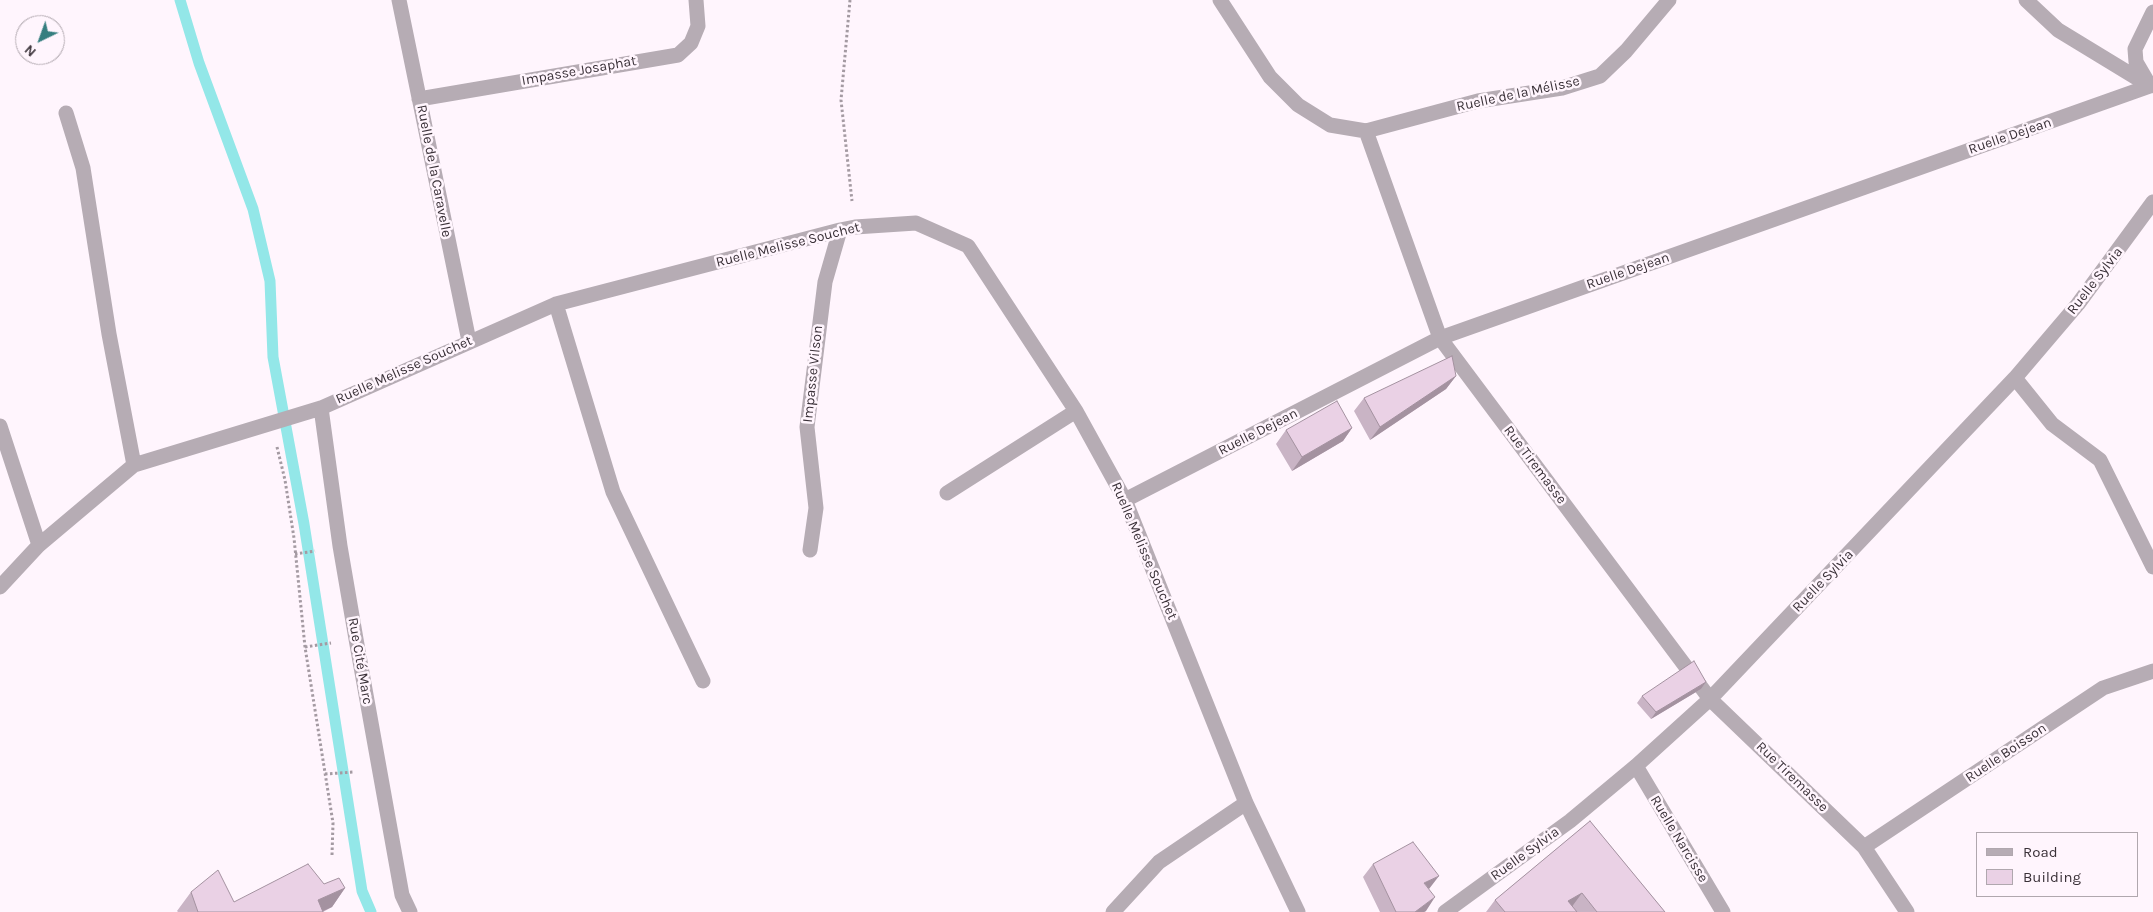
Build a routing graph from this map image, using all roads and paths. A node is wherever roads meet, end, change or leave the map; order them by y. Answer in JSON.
{"nodes":[{"id":1,"x":399,"y":0,"type":"edge"},
{"id":2,"x":696,"y":0,"type":"edge"},
{"id":3,"x":850,"y":0,"type":"edge"},
{"id":4,"x":1220,"y":0,"type":"edge"},
{"id":5,"x":1669,"y":0,"type":"edge"},
{"id":6,"x":2026,"y":0,"type":"edge"},
{"id":7,"x":2153,"y":12,"type":"edge"},
{"id":8,"x":2152,"y":87,"type":"edge"},
{"id":9,"x":419,"y":99,"type":"junction"},
{"id":10,"x":66,"y":113,"type":"dead end"},
{"id":11,"x":1366,"y":131,"type":"junction"},
{"id":12,"x":2153,"y":202,"type":"edge"},
{"id":13,"x":848,"y":228,"type":"junction"},
{"id":14,"x":556,"y":304,"type":"junction"},
{"id":15,"x":1440,"y":338,"type":"junction"},
{"id":16,"x":469,"y":341,"type":"junction"},
{"id":17,"x":2015,"y":378,"type":"junction"},
{"id":18,"x":321,"y":408,"type":"junction"},
{"id":19,"x":1076,"y":412,"type":"junction"},
{"id":20,"x":271,"y":422,"type":"junction"},
{"id":21,"x":0,"y":426,"type":"edge"},
{"id":22,"x":134,"y":465,"type":"junction"},
{"id":23,"x":946,"y":493,"type":"dead end"},
{"id":24,"x":1125,"y":500,"type":"junction"},
{"id":25,"x":39,"y":545,"type":"junction"},
{"id":26,"x":318,"y":550,"type":"dead end"},
{"id":27,"x":810,"y":550,"type":"dead end"},
{"id":28,"x":295,"y":554,"type":"junction"},
{"id":29,"x":2153,"y":567,"type":"edge"},
{"id":30,"x":0,"y":587,"type":"edge"},
{"id":31,"x":340,"y":641,"type":"dead end"},
{"id":32,"x":305,"y":647,"type":"junction"},
{"id":33,"x":2153,"y":671,"type":"edge"},
{"id":34,"x":703,"y":681,"type":"dead end"},
{"id":35,"x":1710,"y":699,"type":"junction"},
{"id":36,"x":1636,"y":766,"type":"junction"},
{"id":37,"x":361,"y":771,"type":"dead end"},
{"id":38,"x":325,"y":774,"type":"junction"},
{"id":39,"x":1246,"y":803,"type":"junction"},
{"id":40,"x":1864,"y":847,"type":"junction"},
{"id":41,"x":332,"y":855,"type":"dead end"},
{"id":42,"x":410,"y":912,"type":"edge"},
{"id":43,"x":1113,"y":912,"type":"edge"},
{"id":44,"x":1298,"y":912,"type":"edge"},
{"id":45,"x":1445,"y":912,"type":"edge"},
{"id":46,"x":1723,"y":912,"type":"edge"},
{"id":47,"x":1907,"y":912,"type":"edge"}],
"edges":[{"from":1,"to":9,"type":"street","name":"Ruelle de la Caravelle"},
{"from":2,"to":9,"type":"street","name":"Impasse Josaphat"},
{"from":3,"to":13,"type":"path"},
{"from":4,"to":11,"type":"street"},
{"from":5,"to":11,"type":"street","name":"Ruelle de la Mélisse"},
{"from":6,"to":8,"type":"street"},
{"from":7,"to":8,"type":"street"},
{"from":8,"to":15,"type":"street","name":"Ruelle Dejean"},
{"from":9,"to":16,"type":"street","name":"Ruelle de la Caravelle"},
{"from":10,"to":22,"type":"street"},
{"from":11,"to":15,"type":"street","name":"Rue Tiremasse"},
{"from":12,"to":17,"type":"street","name":"Ruelle Sylvia"},
{"from":13,"to":14,"type":"street","name":"Ruelle Melisse Souchet"},
{"from":13,"to":19,"type":"street","name":"Ruelle Melisse Souchet"},
{"from":13,"to":27,"type":"street","name":"Impasse Vilson"},
{"from":14,"to":16,"type":"street","name":"Ruelle Melisse Souchet"},
{"from":14,"to":34,"type":"street"},
{"from":15,"to":24,"type":"street","name":"Ruelle Dejean"},
{"from":15,"to":35,"type":"street","name":"Rue Tiremasse"},
{"from":16,"to":18,"type":"street","name":"Ruelle Melisse Souchet"},
{"from":17,"to":29,"type":"street"},
{"from":17,"to":35,"type":"street","name":"Ruelle Sylvia"},
{"from":18,"to":20,"type":"street","name":"Ruelle Melisse Souchet"},
{"from":18,"to":42,"type":"street","name":"Rue Cité Marc"},
{"from":19,"to":23,"type":"street"},
{"from":19,"to":24,"type":"street","name":"Ruelle Melisse Souchet"},
{"from":20,"to":22,"type":"street","name":"Ruelle Melisse Souchet"},
{"from":20,"to":28,"type":"path"},
{"from":21,"to":25,"type":"street"},
{"from":22,"to":25,"type":"street","name":"Ruelle Melisse Souchet"},
{"from":24,"to":39,"type":"street","name":"Ruelle Melisse Souchet"},
{"from":25,"to":30,"type":"street","name":"Ruelle Melisse Souchet"},
{"from":26,"to":28,"type":"path"},
{"from":28,"to":32,"type":"path"},
{"from":31,"to":32,"type":"path"},
{"from":32,"to":38,"type":"path"},
{"from":33,"to":40,"type":"street","name":"Ruelle Boisson"},
{"from":35,"to":36,"type":"street","name":"Ruelle Sylvia"},
{"from":35,"to":40,"type":"street","name":"Rue Tiremasse"},
{"from":36,"to":45,"type":"street","name":"Ruelle Sylvia"},
{"from":36,"to":46,"type":"street","name":"Ruelle Narcisse"},
{"from":37,"to":38,"type":"path"},
{"from":38,"to":41,"type":"path"},
{"from":39,"to":43,"type":"street"},
{"from":39,"to":44,"type":"street","name":"Ruelle Melisse Souchet"},
{"from":40,"to":47,"type":"street","name":"Rue Tiremasse"}]}
